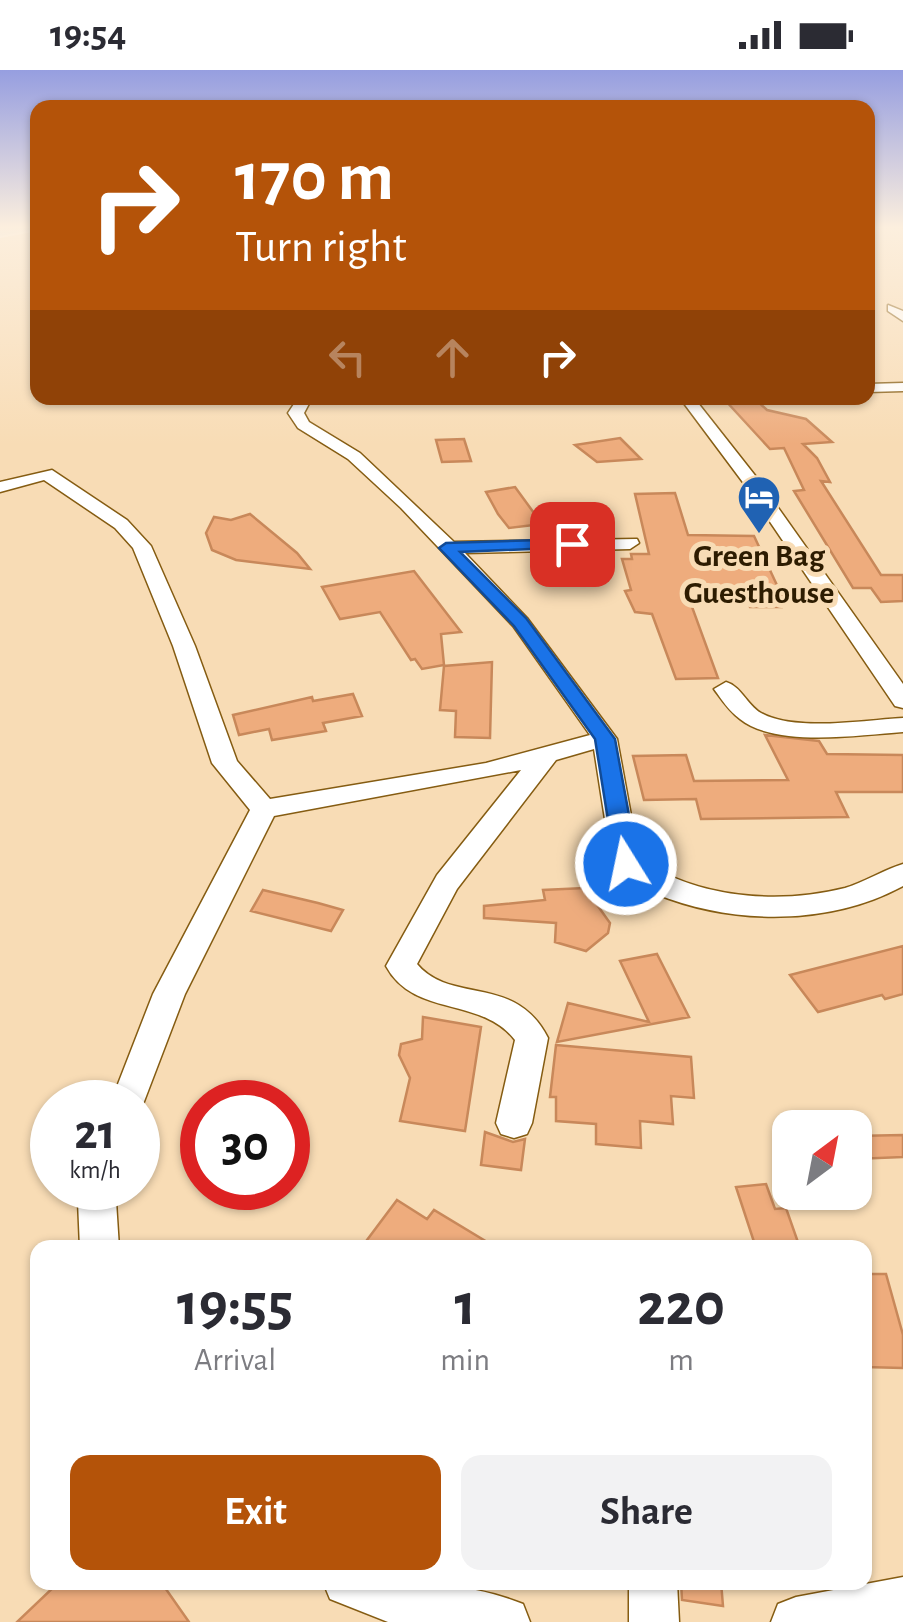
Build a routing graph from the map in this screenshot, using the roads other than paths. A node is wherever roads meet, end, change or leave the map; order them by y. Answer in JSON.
{"nodes":[{"id":1,"x":903,"y":387,"type":"edge"},
{"id":2,"x":875,"y":388,"type":"edge"},
{"id":3,"x":301,"y":405,"type":"edge"},
{"id":4,"x":692,"y":405,"type":"edge"},
{"id":5,"x":0,"y":488,"type":"edge"},
{"id":6,"x":630,"y":542,"type":"dead end"},
{"id":7,"x":446,"y":548,"type":"junction"},
{"id":8,"x":726,"y":689,"type":"dead end"},
{"id":9,"x":903,"y":701,"type":"edge"},
{"id":10,"x":903,"y":726,"type":"edge"},
{"id":11,"x":605,"y":739,"type":"junction"},
{"id":12,"x":546,"y":756,"type":"junction"},
{"id":13,"x":264,"y":809,"type":"junction"},
{"id":14,"x":903,"y":874,"type":"edge"},
{"id":15,"x":136,"y":1080,"type":"edge"},
{"id":16,"x":514,"y":1123,"type":"dead end"},
{"id":17,"x":98,"y":1210,"type":"edge"},
{"id":18,"x":100,"y":1240,"type":"edge"},
{"id":19,"x":367,"y":1590,"type":"edge"},
{"id":20,"x":653,"y":1590,"type":"edge"},
{"id":21,"x":903,"y":1602,"type":"edge"},
{"id":22,"x":505,"y":1622,"type":"edge"},
{"id":23,"x":654,"y":1622,"type":"edge"},
{"id":24,"x":796,"y":1622,"type":"edge"}],
"edges":[{"from":1,"to":2,"type":"street"},
{"from":3,"to":7,"type":"street"},
{"from":4,"to":9,"type":"street"},
{"from":5,"to":13,"type":"street"},
{"from":6,"to":7,"type":"street"},
{"from":7,"to":11,"type":"street"},
{"from":8,"to":10,"type":"street"},
{"from":11,"to":12,"type":"street"},
{"from":11,"to":14,"type":"street"},
{"from":12,"to":13,"type":"street"},
{"from":12,"to":16,"type":"street"},
{"from":13,"to":15,"type":"street"},
{"from":17,"to":18,"type":"street"},
{"from":19,"to":22,"type":"street"},
{"from":20,"to":23,"type":"street"},
{"from":21,"to":24,"type":"street"}]}
